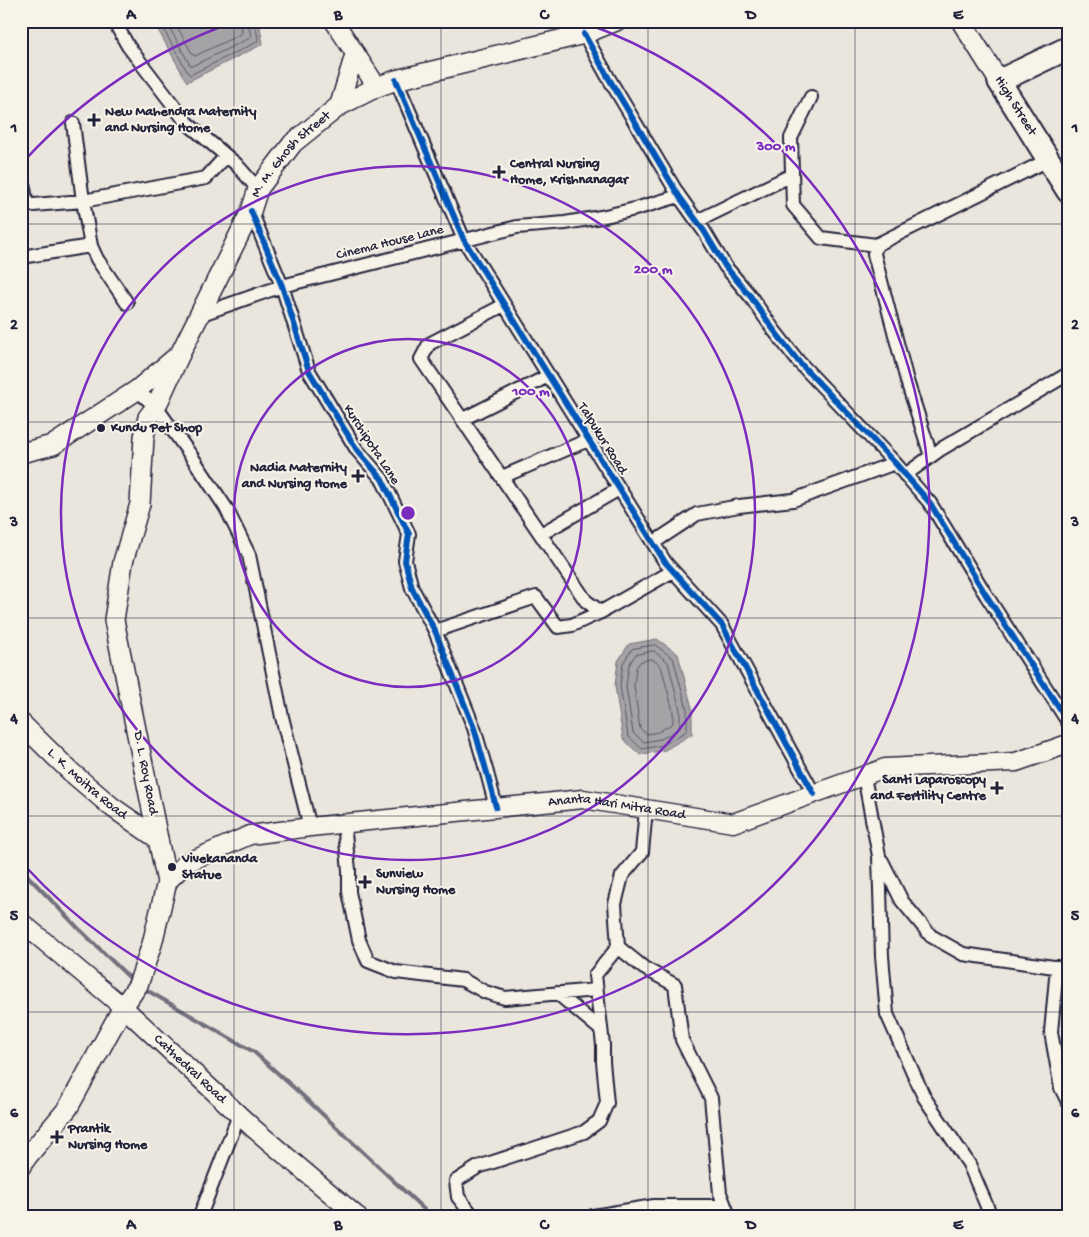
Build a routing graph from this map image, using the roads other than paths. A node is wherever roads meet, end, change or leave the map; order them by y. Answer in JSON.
{"nodes":[{"id":1,"x":114,"y":21,"type":"edge"},
{"id":2,"x":334,"y":21,"type":"edge"},
{"id":3,"x":616,"y":21,"type":"edge"},
{"id":4,"x":961,"y":21,"type":"edge"},
{"id":5,"x":584,"y":34,"type":"junction"},
{"id":6,"x":1068,"y":48,"type":"edge"},
{"id":7,"x":354,"y":53,"type":"junction"},
{"id":8,"x":396,"y":80,"type":"junction"},
{"id":9,"x":1000,"y":81,"type":"junction"},
{"id":10,"x":377,"y":87,"type":"junction"},
{"id":11,"x":811,"y":97,"type":"dead end"},
{"id":12,"x":339,"y":106,"type":"junction"},
{"id":13,"x":73,"y":123,"type":"dead end"},
{"id":14,"x":226,"y":156,"type":"junction"},
{"id":15,"x":1048,"y":160,"type":"junction"},
{"id":16,"x":21,"y":172,"type":"edge"},
{"id":17,"x":792,"y":175,"type":"junction"},
{"id":18,"x":258,"y":189,"type":"junction"},
{"id":19,"x":1068,"y":191,"type":"edge"},
{"id":20,"x":679,"y":196,"type":"junction"},
{"id":21,"x":83,"y":200,"type":"junction"},
{"id":22,"x":24,"y":206,"type":"edge"},
{"id":23,"x":251,"y":210,"type":"junction"},
{"id":24,"x":697,"y":221,"type":"junction"},
{"id":25,"x":464,"y":240,"type":"junction"},
{"id":26,"x":876,"y":245,"type":"junction"},
{"id":27,"x":92,"y":246,"type":"junction"},
{"id":28,"x":21,"y":257,"type":"edge"},
{"id":29,"x":282,"y":286,"type":"junction"},
{"id":30,"x":127,"y":303,"type":"dead end"},
{"id":31,"x":504,"y":305,"type":"junction"},
{"id":32,"x":199,"y":315,"type":"junction"},
{"id":33,"x":180,"y":354,"type":"junction"},
{"id":34,"x":1068,"y":374,"type":"edge"},
{"id":35,"x":548,"y":376,"type":"junction"},
{"id":36,"x":137,"y":390,"type":"junction"},
{"id":37,"x":156,"y":407,"type":"junction"},
{"id":38,"x":463,"y":419,"type":"junction"},
{"id":39,"x":588,"y":440,"type":"junction"},
{"id":40,"x":21,"y":453,"type":"edge"},
{"id":41,"x":931,"y":456,"type":"junction"},
{"id":42,"x":895,"y":463,"type":"junction"},
{"id":43,"x":905,"y":475,"type":"junction"},
{"id":44,"x":502,"y":477,"type":"junction"},
{"id":45,"x":619,"y":489,"type":"junction"},
{"id":46,"x":540,"y":534,"type":"junction"},
{"id":47,"x":653,"y":543,"type":"junction"},
{"id":48,"x":673,"y":571,"type":"junction"},
{"id":49,"x":601,"y":612,"type":"junction"},
{"id":50,"x":435,"y":631,"type":"junction"},
{"id":51,"x":1068,"y":722,"type":"edge"},
{"id":52,"x":21,"y":723,"type":"edge"},
{"id":53,"x":1068,"y":744,"type":"edge"},
{"id":54,"x":864,"y":776,"type":"junction"},
{"id":55,"x":814,"y":794,"type":"junction"},
{"id":56,"x":496,"y":808,"type":"junction"},
{"id":57,"x":646,"y":809,"type":"junction"},
{"id":58,"x":344,"y":824,"type":"junction"},
{"id":59,"x":310,"y":827,"type":"junction"},
{"id":60,"x":158,"y":839,"type":"junction"},
{"id":61,"x":879,"y":856,"type":"junction"},
{"id":62,"x":167,"y":882,"type":"junction"},
{"id":63,"x":21,"y":922,"type":"edge"},
{"id":64,"x":618,"y":947,"type":"junction"},
{"id":65,"x":1062,"y":968,"type":"edge"},
{"id":66,"x":596,"y":990,"type":"junction"},
{"id":67,"x":557,"y":993,"type":"junction"},
{"id":68,"x":123,"y":1008,"type":"junction"},
{"id":69,"x":601,"y":1030,"type":"junction"},
{"id":70,"x":1068,"y":1102,"type":"edge"},
{"id":71,"x":239,"y":1115,"type":"junction"},
{"id":72,"x":21,"y":1166,"type":"edge"},
{"id":73,"x":727,"y":1211,"type":"edge"},
{"id":74,"x":200,"y":1216,"type":"edge"},
{"id":75,"x":357,"y":1216,"type":"edge"},
{"id":76,"x":473,"y":1216,"type":"edge"},
{"id":77,"x":593,"y":1216,"type":"edge"},
{"id":78,"x":991,"y":1216,"type":"edge"}],
"edges":[{"from":1,"to":14,"type":"street"},
{"from":2,"to":7,"type":"main road"},
{"from":3,"to":5,"type":"main road","name":"M. M. Ghosh Street"},
{"from":4,"to":9,"type":"main road","name":"High Street"},
{"from":5,"to":8,"type":"main road","name":"M. M. Ghosh Street"},
{"from":5,"to":20,"type":"street"},
{"from":6,"to":9,"type":"highway"},
{"from":7,"to":10,"type":"main road"},
{"from":7,"to":12,"type":"main road"},
{"from":8,"to":10,"type":"main road","name":"M. M. Ghosh Street"},
{"from":8,"to":25,"type":"street","name":"Talpukur Road"},
{"from":9,"to":15,"type":"highway","name":"High Street"},
{"from":10,"to":12,"type":"main road","name":"M. M. Ghosh Street"},
{"from":11,"to":17,"type":"street"},
{"from":12,"to":18,"type":"main road","name":"M. M. Ghosh Street"},
{"from":13,"to":21,"type":"street"},
{"from":14,"to":18,"type":"street"},
{"from":14,"to":21,"type":"street"},
{"from":15,"to":19,"type":"highway","name":"High Street"},
{"from":15,"to":26,"type":"street"},
{"from":16,"to":22,"type":"street"},
{"from":17,"to":24,"type":"street"},
{"from":17,"to":26,"type":"street"},
{"from":18,"to":23,"type":"main road","name":"M. M. Ghosh Street"},
{"from":20,"to":24,"type":"street"},
{"from":20,"to":25,"type":"street","name":"Cinema House Lane"},
{"from":21,"to":22,"type":"street"},
{"from":21,"to":27,"type":"street"},
{"from":23,"to":29,"type":"street","name":"Kurchipota Lane"},
{"from":23,"to":32,"type":"main road","name":"M. M. Ghosh Street"},
{"from":24,"to":42,"type":"street"},
{"from":25,"to":29,"type":"street","name":"Cinema House Lane"},
{"from":25,"to":31,"type":"street","name":"Talpukur Road"},
{"from":26,"to":41,"type":"street"},
{"from":27,"to":28,"type":"street"},
{"from":27,"to":30,"type":"street"},
{"from":29,"to":32,"type":"street","name":"Cinema House Lane"},
{"from":29,"to":50,"type":"street","name":"Kurchipota Lane"},
{"from":31,"to":35,"type":"street","name":"Talpukur Road"},
{"from":31,"to":38,"type":"street"},
{"from":32,"to":33,"type":"main road","name":"M. M. Ghosh Street"},
{"from":33,"to":36,"type":"main road","name":"M. M. Ghosh Street"},
{"from":33,"to":37,"type":"main road","name":"D. L. Roy Road"},
{"from":34,"to":41,"type":"street"},
{"from":35,"to":38,"type":"street"},
{"from":35,"to":39,"type":"street","name":"Talpukur Road"},
{"from":36,"to":37,"type":"street"},
{"from":36,"to":40,"type":"main road","name":"M. M. Ghosh Street"},
{"from":37,"to":59,"type":"street"},
{"from":37,"to":60,"type":"main road","name":"D. L. Roy Road"},
{"from":38,"to":44,"type":"street"},
{"from":39,"to":44,"type":"street"},
{"from":39,"to":45,"type":"street","name":"Talpukur Road"},
{"from":41,"to":43,"type":"street"},
{"from":42,"to":43,"type":"street"},
{"from":42,"to":47,"type":"street"},
{"from":43,"to":51,"type":"street"},
{"from":44,"to":46,"type":"street"},
{"from":45,"to":46,"type":"street"},
{"from":45,"to":47,"type":"street","name":"Talpukur Road"},
{"from":46,"to":49,"type":"street"},
{"from":47,"to":48,"type":"street","name":"Talpukur Road"},
{"from":48,"to":49,"type":"street"},
{"from":48,"to":55,"type":"street","name":"Talpukur Road"},
{"from":49,"to":50,"type":"street"},
{"from":50,"to":56,"type":"street","name":"Kurchipota Lane"},
{"from":52,"to":60,"type":"main road","name":"L. K. Moitra Road"},
{"from":53,"to":54,"type":"main road","name":"Ananta Hari Mitra Road"},
{"from":54,"to":55,"type":"main road","name":"Ananta Hari Mitra Road"},
{"from":54,"to":61,"type":"street"},
{"from":55,"to":57,"type":"main road","name":"Ananta Hari Mitra Road"},
{"from":56,"to":57,"type":"main road","name":"Ananta Hari Mitra Road"},
{"from":56,"to":58,"type":"main road","name":"Ananta Hari Mitra Road"},
{"from":57,"to":64,"type":"street"},
{"from":58,"to":59,"type":"main road","name":"Ananta Hari Mitra Road"},
{"from":58,"to":67,"type":"street"},
{"from":59,"to":62,"type":"main road","name":"Ananta Hari Mitra Road"},
{"from":60,"to":62,"type":"main road","name":"D. L. Roy Road"},
{"from":61,"to":65,"type":"street"},
{"from":61,"to":78,"type":"street"},
{"from":62,"to":68,"type":"main road","name":"D. L. Roy Road"},
{"from":63,"to":68,"type":"main road","name":"Cathedral Road"},
{"from":64,"to":66,"type":"street"},
{"from":64,"to":73,"type":"street"},
{"from":65,"to":70,"type":"street"},
{"from":66,"to":67,"type":"street"},
{"from":66,"to":69,"type":"street"},
{"from":67,"to":69,"type":"street"},
{"from":68,"to":71,"type":"main road","name":"Cathedral Road"},
{"from":68,"to":72,"type":"main road","name":"D. L. Roy Road"},
{"from":69,"to":76,"type":"street"},
{"from":71,"to":74,"type":"street"},
{"from":71,"to":75,"type":"main road","name":"Cathedral Road"},
{"from":73,"to":77,"type":"street"}]}
